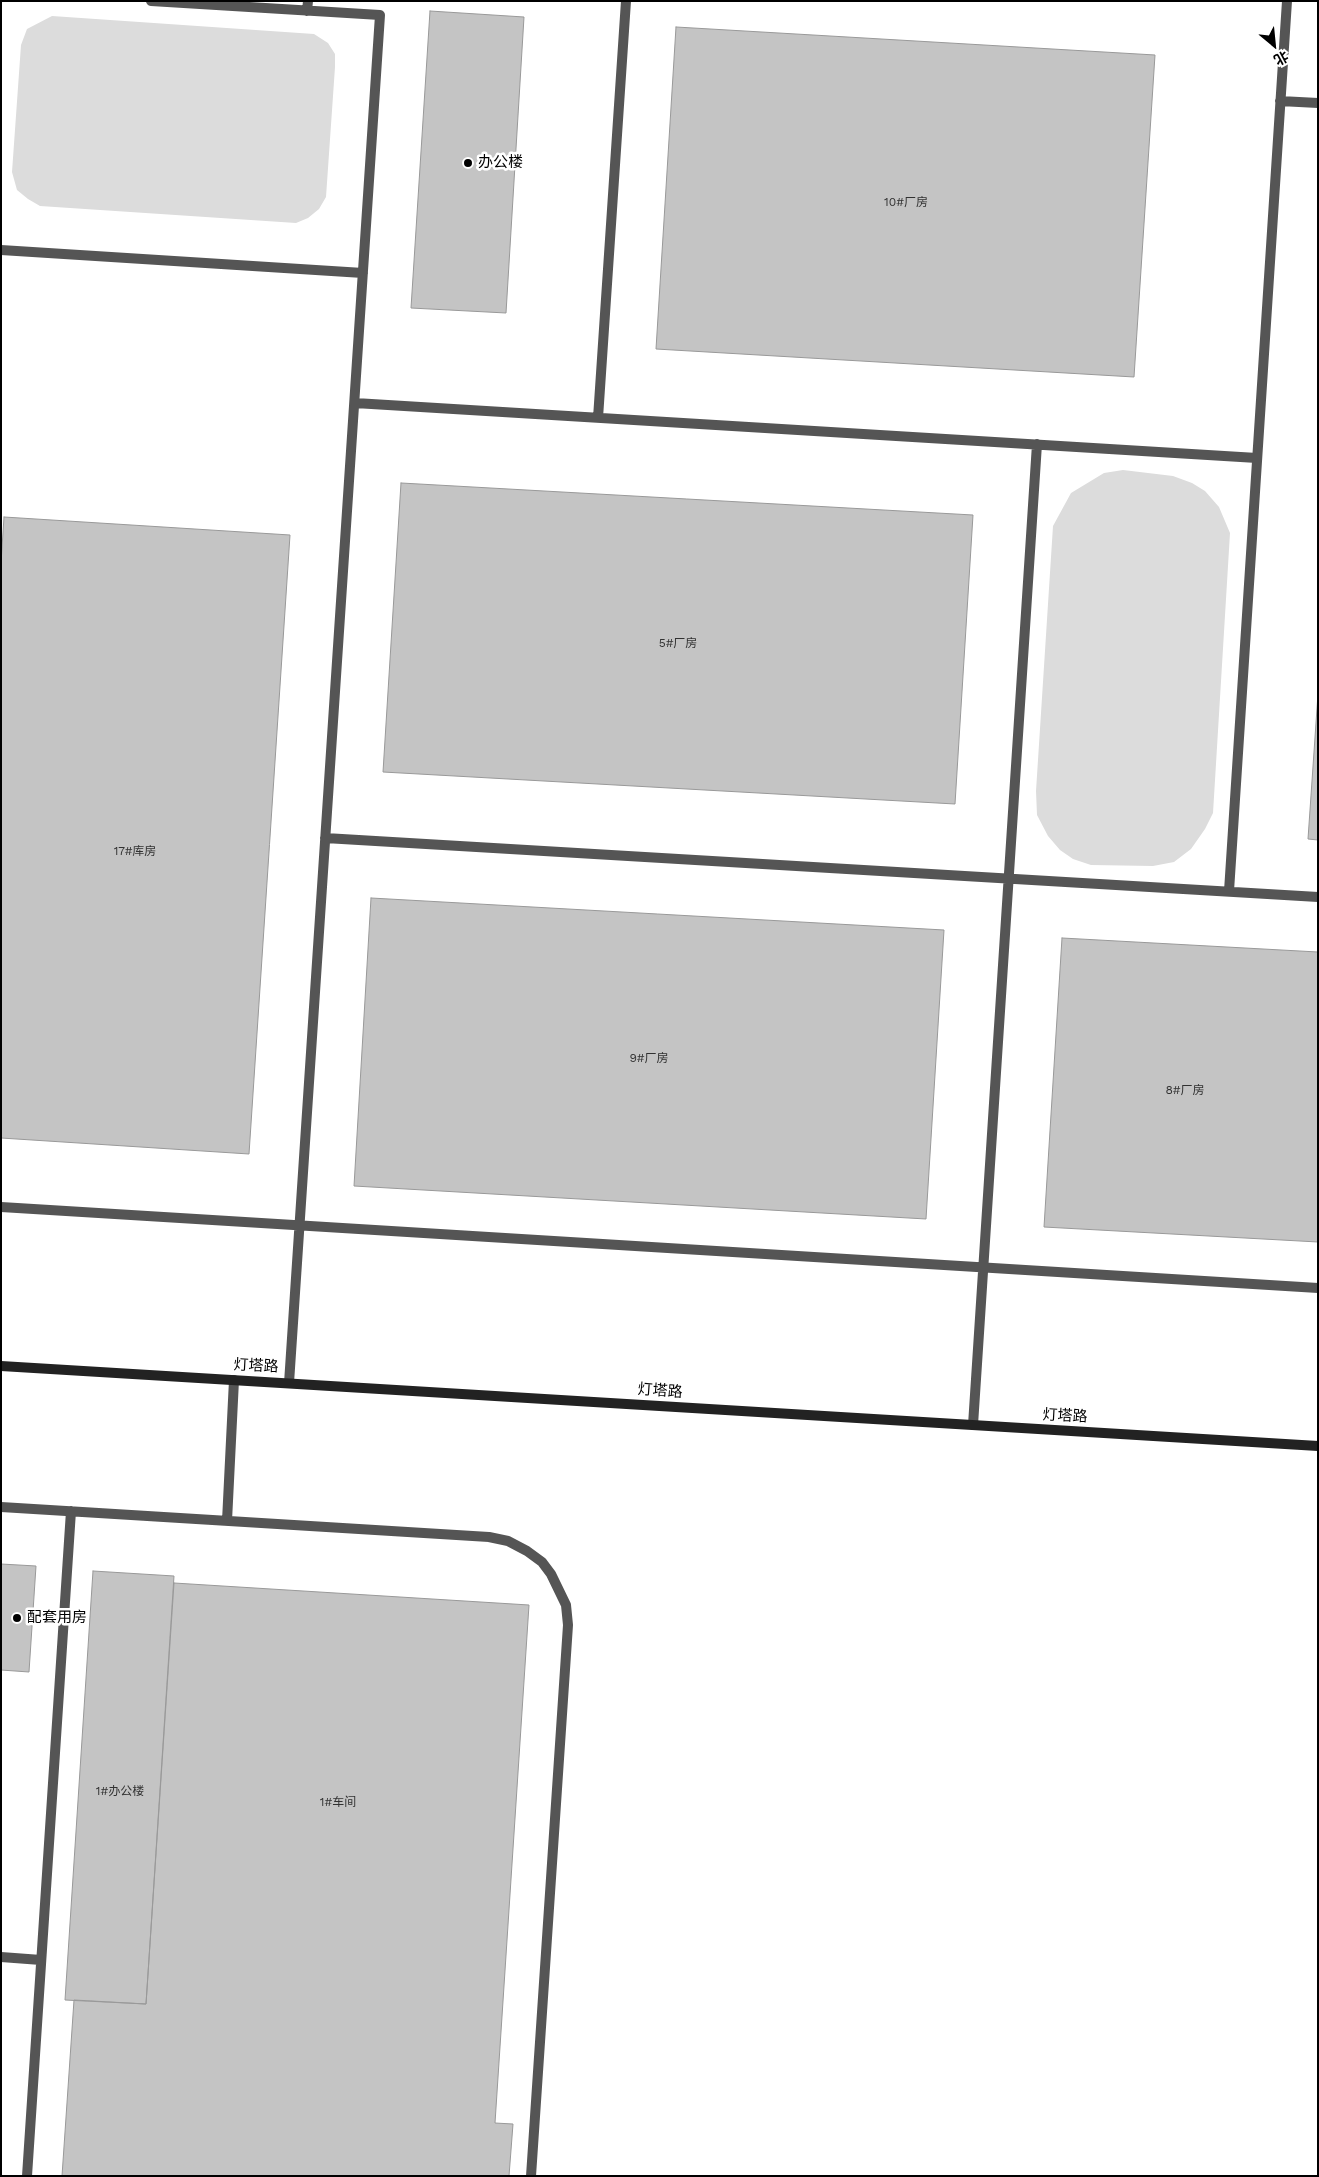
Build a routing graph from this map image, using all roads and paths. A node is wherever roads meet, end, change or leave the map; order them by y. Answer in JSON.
{"nodes":[{"id":1,"x":151,"y":1,"type":"edge"},
{"id":2,"x":626,"y":1,"type":"edge"},
{"id":3,"x":1287,"y":1,"type":"edge"},
{"id":4,"x":308,"y":6,"type":"edge"},
{"id":5,"x":1280,"y":100,"type":"junction"},
{"id":6,"x":1318,"y":103,"type":"edge"},
{"id":7,"x":1,"y":250,"type":"edge"},
{"id":8,"x":363,"y":273,"type":"junction"},
{"id":9,"x":354,"y":403,"type":"junction"},
{"id":10,"x":598,"y":418,"type":"junction"},
{"id":11,"x":1037,"y":444,"type":"junction"},
{"id":12,"x":1257,"y":458,"type":"junction"},
{"id":13,"x":325,"y":838,"type":"junction"},
{"id":14,"x":1009,"y":878,"type":"junction"},
{"id":15,"x":1229,"y":891,"type":"junction"},
{"id":16,"x":1318,"y":897,"type":"edge"},
{"id":17,"x":1,"y":1208,"type":"edge"},
{"id":18,"x":299,"y":1226,"type":"junction"},
{"id":19,"x":983,"y":1267,"type":"junction"},
{"id":20,"x":1318,"y":1288,"type":"edge"},
{"id":21,"x":1,"y":1366,"type":"edge"},
{"id":22,"x":234,"y":1380,"type":"junction"},
{"id":23,"x":289,"y":1383,"type":"junction"},
{"id":24,"x":973,"y":1425,"type":"junction"},
{"id":25,"x":1318,"y":1446,"type":"edge"},
{"id":26,"x":1,"y":1507,"type":"edge"},
{"id":27,"x":71,"y":1511,"type":"junction"},
{"id":28,"x":227,"y":1521,"type":"junction"},
{"id":29,"x":1,"y":1957,"type":"edge"},
{"id":30,"x":41,"y":1960,"type":"junction"},
{"id":31,"x":27,"y":2176,"type":"edge"},
{"id":32,"x":531,"y":2176,"type":"edge"}],
"edges":[{"from":1,"to":4,"type":"lane"},
{"from":2,"to":10,"type":"lane"},
{"from":3,"to":5,"type":"lane"},
{"from":4,"to":8,"type":"lane"},
{"from":5,"to":6,"type":"lane"},
{"from":5,"to":12,"type":"lane"},
{"from":7,"to":8,"type":"lane"},
{"from":8,"to":9,"type":"lane"},
{"from":9,"to":10,"type":"lane"},
{"from":9,"to":13,"type":"lane"},
{"from":10,"to":11,"type":"lane"},
{"from":11,"to":12,"type":"lane"},
{"from":11,"to":14,"type":"lane"},
{"from":12,"to":15,"type":"lane"},
{"from":13,"to":14,"type":"lane"},
{"from":13,"to":18,"type":"lane"},
{"from":14,"to":15,"type":"lane"},
{"from":14,"to":19,"type":"lane"},
{"from":15,"to":16,"type":"lane"},
{"from":17,"to":18,"type":"lane"},
{"from":18,"to":19,"type":"lane"},
{"from":18,"to":23,"type":"lane"},
{"from":19,"to":20,"type":"lane"},
{"from":19,"to":24,"type":"lane"},
{"from":21,"to":22,"type":"main road","name":"灯塔路"},
{"from":22,"to":23,"type":"main road","name":"灯塔路"},
{"from":22,"to":28,"type":"lane"},
{"from":23,"to":24,"type":"main road","name":"灯塔路"},
{"from":24,"to":25,"type":"main road","name":"灯塔路"},
{"from":26,"to":27,"type":"lane"},
{"from":27,"to":28,"type":"lane"},
{"from":27,"to":30,"type":"lane"},
{"from":28,"to":32,"type":"lane"},
{"from":29,"to":30,"type":"lane"},
{"from":30,"to":31,"type":"lane"}]}
